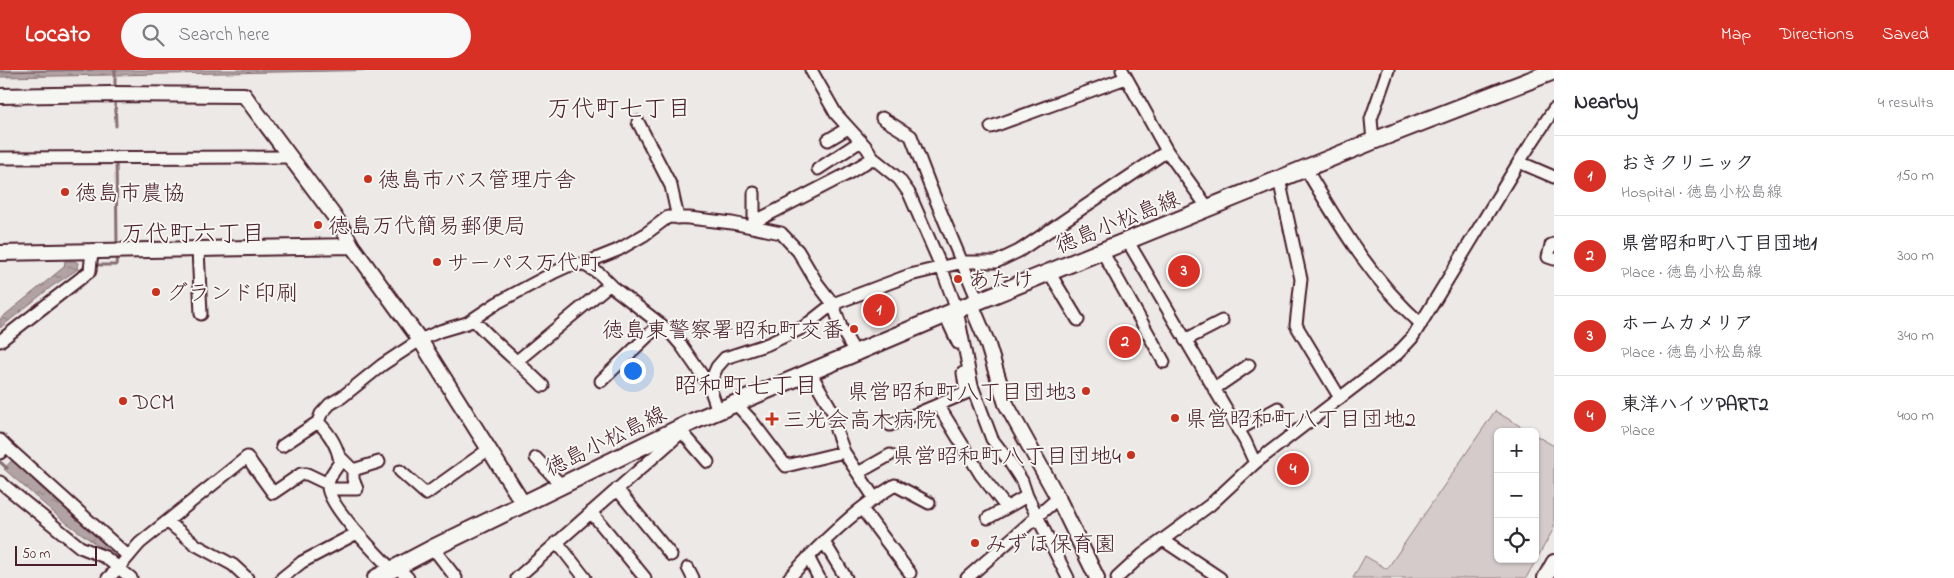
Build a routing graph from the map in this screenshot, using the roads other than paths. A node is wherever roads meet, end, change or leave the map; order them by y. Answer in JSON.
{"nodes":[{"id":1,"x":811,"y":70,"type":"edge"},
{"id":2,"x":1388,"y":70,"type":"edge"},
{"id":3,"x":1554,"y":71,"type":"edge"},
{"id":4,"x":1124,"y":74,"type":"edge"},
{"id":5,"x":0,"y":96,"type":"edge"},
{"id":6,"x":1554,"y":109,"type":"edge"},
{"id":7,"x":882,"y":118,"type":"dead end"},
{"id":8,"x":638,"y":122,"type":"dead end"},
{"id":9,"x":991,"y":127,"type":"dead end"},
{"id":10,"x":848,"y":128,"type":"junction"},
{"id":11,"x":828,"y":140,"type":"dead end"},
{"id":12,"x":861,"y":141,"type":"junction"},
{"id":13,"x":1373,"y":141,"type":"junction"},
{"id":14,"x":1167,"y":151,"type":"junction"},
{"id":15,"x":289,"y":157,"type":"junction"},
{"id":16,"x":0,"y":158,"type":"edge"},
{"id":17,"x":873,"y":158,"type":"junction"},
{"id":18,"x":1519,"y":162,"type":"junction"},
{"id":19,"x":1306,"y":168,"type":"junction"},
{"id":20,"x":818,"y":169,"type":"dead end"},
{"id":21,"x":1554,"y":177,"type":"edge"},
{"id":22,"x":1279,"y":179,"type":"junction"},
{"id":23,"x":930,"y":186,"type":"junction"},
{"id":24,"x":754,"y":193,"type":"dead end"},
{"id":25,"x":909,"y":193,"type":"junction"},
{"id":26,"x":1208,"y":208,"type":"junction"},
{"id":27,"x":678,"y":218,"type":"junction"},
{"id":28,"x":754,"y":224,"type":"junction"},
{"id":29,"x":1127,"y":240,"type":"junction"},
{"id":30,"x":1554,"y":244,"type":"edge"},
{"id":31,"x":352,"y":246,"type":"junction"},
{"id":32,"x":198,"y":250,"type":"junction"},
{"id":33,"x":1102,"y":251,"type":"junction"},
{"id":34,"x":0,"y":252,"type":"edge"},
{"id":35,"x":92,"y":254,"type":"junction"},
{"id":36,"x":1554,"y":259,"type":"edge"},
{"id":37,"x":963,"y":262,"type":"junction"},
{"id":38,"x":583,"y":264,"type":"junction"},
{"id":39,"x":941,"y":267,"type":"junction"},
{"id":40,"x":1050,"y":272,"type":"junction"},
{"id":41,"x":610,"y":284,"type":"junction"},
{"id":42,"x":833,"y":304,"type":"junction"},
{"id":43,"x":963,"y":307,"type":"junction"},
{"id":44,"x":201,"y":314,"type":"dead end"},
{"id":45,"x":473,"y":319,"type":"junction"},
{"id":46,"x":1078,"y":320,"type":"dead end"},
{"id":47,"x":1222,"y":321,"type":"dead end"},
{"id":48,"x":660,"y":324,"type":"junction"},
{"id":49,"x":1421,"y":324,"type":"junction"},
{"id":50,"x":420,"y":340,"type":"junction"},
{"id":51,"x":1185,"y":340,"type":"junction"},
{"id":52,"x":0,"y":341,"type":"edge"},
{"id":53,"x":855,"y":352,"type":"junction"},
{"id":54,"x":517,"y":361,"type":"junction"},
{"id":55,"x":1164,"y":362,"type":"dead end"},
{"id":56,"x":1249,"y":365,"type":"dead end"},
{"id":57,"x":810,"y":372,"type":"junction"},
{"id":58,"x":601,"y":381,"type":"dead end"},
{"id":59,"x":709,"y":385,"type":"junction"},
{"id":60,"x":543,"y":386,"type":"dead end"},
{"id":61,"x":1214,"y":389,"type":"junction"},
{"id":62,"x":1340,"y":398,"type":"junction"},
{"id":63,"x":736,"y":404,"type":"junction"},
{"id":64,"x":938,"y":405,"type":"junction"},
{"id":65,"x":1278,"y":408,"type":"dead end"},
{"id":66,"x":718,"y":411,"type":"junction"},
{"id":67,"x":694,"y":421,"type":"junction"},
{"id":68,"x":318,"y":422,"type":"junction"},
{"id":69,"x":890,"y":425,"type":"dead end"},
{"id":70,"x":1238,"y":430,"type":"junction"},
{"id":71,"x":682,"y":432,"type":"junction"},
{"id":72,"x":282,"y":446,"type":"dead end"},
{"id":73,"x":2,"y":448,"type":"edge"},
{"id":74,"x":489,"y":449,"type":"junction"},
{"id":75,"x":844,"y":452,"type":"junction"},
{"id":76,"x":890,"y":455,"type":"dead end"},
{"id":77,"x":339,"y":456,"type":"junction"},
{"id":78,"x":536,"y":458,"type":"dead end"},
{"id":79,"x":379,"y":462,"type":"dead end"},
{"id":80,"x":708,"y":462,"type":"dead end"},
{"id":81,"x":1256,"y":463,"type":"junction"},
{"id":82,"x":353,"y":470,"type":"junction"},
{"id":83,"x":400,"y":471,"type":"dead end"},
{"id":84,"x":858,"y":473,"type":"junction"},
{"id":85,"x":0,"y":482,"type":"edge"},
{"id":86,"x":562,"y":486,"type":"junction"},
{"id":87,"x":329,"y":487,"type":"junction"},
{"id":88,"x":617,"y":489,"type":"junction"},
{"id":89,"x":1027,"y":496,"type":"junction"},
{"id":90,"x":1058,"y":498,"type":"junction"},
{"id":91,"x":875,"y":499,"type":"junction"},
{"id":92,"x":929,"y":503,"type":"dead end"},
{"id":93,"x":524,"y":505,"type":"junction"},
{"id":94,"x":1006,"y":507,"type":"junction"},
{"id":95,"x":862,"y":509,"type":"junction"},
{"id":96,"x":591,"y":512,"type":"junction"},
{"id":97,"x":1038,"y":515,"type":"junction"},
{"id":98,"x":988,"y":518,"type":"dead end"},
{"id":99,"x":168,"y":522,"type":"junction"},
{"id":100,"x":357,"y":533,"type":"junction"},
{"id":101,"x":1163,"y":540,"type":"junction"},
{"id":102,"x":557,"y":542,"type":"junction"},
{"id":103,"x":824,"y":542,"type":"junction"},
{"id":104,"x":433,"y":548,"type":"junction"},
{"id":105,"x":671,"y":555,"type":"dead end"},
{"id":106,"x":808,"y":557,"type":"junction"},
{"id":107,"x":123,"y":562,"type":"junction"},
{"id":108,"x":1554,"y":562,"type":"edge"},
{"id":109,"x":399,"y":571,"type":"edge"},
{"id":110,"x":910,"y":572,"type":"dead end"},
{"id":111,"x":1121,"y":577,"type":"edge"},
{"id":112,"x":108,"y":578,"type":"edge"},
{"id":113,"x":131,"y":578,"type":"edge"},
{"id":114,"x":247,"y":578,"type":"edge"},
{"id":115,"x":282,"y":578,"type":"edge"},
{"id":116,"x":376,"y":578,"type":"edge"},
{"id":117,"x":456,"y":578,"type":"edge"},
{"id":118,"x":517,"y":578,"type":"edge"},
{"id":119,"x":585,"y":578,"type":"edge"},
{"id":120,"x":645,"y":578,"type":"edge"},
{"id":121,"x":789,"y":578,"type":"edge"},
{"id":122,"x":819,"y":578,"type":"edge"},
{"id":123,"x":846,"y":578,"type":"edge"},
{"id":124,"x":967,"y":578,"type":"edge"},
{"id":125,"x":1068,"y":578,"type":"edge"},
{"id":126,"x":1097,"y":578,"type":"edge"},
{"id":127,"x":1220,"y":578,"type":"edge"},
{"id":128,"x":1546,"y":578,"type":"edge"}],
"edges":[{"from":1,"to":10,"type":"street"},
{"from":2,"to":13,"type":"street"},
{"from":3,"to":13,"type":"main road","name":"徳島小松島線"},
{"from":4,"to":9,"type":"street"},
{"from":4,"to":14,"type":"street"},
{"from":5,"to":15,"type":"street"},
{"from":6,"to":18,"type":"street"},
{"from":7,"to":23,"type":"street"},
{"from":8,"to":27,"type":"street"},
{"from":10,"to":11,"type":"street"},
{"from":10,"to":12,"type":"street"},
{"from":12,"to":17,"type":"street"},
{"from":12,"to":20,"type":"street"},
{"from":13,"to":19,"type":"main road","name":"徳島小松島線"},
{"from":14,"to":26,"type":"street"},
{"from":14,"to":37,"type":"street"},
{"from":15,"to":16,"type":"street"},
{"from":15,"to":31,"type":"street"},
{"from":17,"to":25,"type":"street"},
{"from":17,"to":28,"type":"street"},
{"from":18,"to":21,"type":"street"},
{"from":18,"to":49,"type":"street"},
{"from":19,"to":22,"type":"main road","name":"徳島小松島線"},
{"from":19,"to":49,"type":"street"},
{"from":22,"to":26,"type":"main road","name":"徳島小松島線"},
{"from":22,"to":62,"type":"street"},
{"from":23,"to":25,"type":"street"},
{"from":23,"to":37,"type":"street"},
{"from":24,"to":28,"type":"street"},
{"from":25,"to":39,"type":"street"},
{"from":26,"to":29,"type":"main road","name":"徳島小松島線"},
{"from":27,"to":28,"type":"street"},
{"from":27,"to":38,"type":"street"},
{"from":28,"to":42,"type":"street"},
{"from":29,"to":33,"type":"main road","name":"徳島小松島線"},
{"from":29,"to":51,"type":"street"},
{"from":30,"to":36,"type":"street"},
{"from":31,"to":32,"type":"street"},
{"from":31,"to":50,"type":"street"},
{"from":32,"to":35,"type":"street"},
{"from":32,"to":44,"type":"street"},
{"from":33,"to":40,"type":"main road","name":"徳島小松島線"},
{"from":33,"to":55,"type":"street"},
{"from":34,"to":35,"type":"street"},
{"from":35,"to":52,"type":"street"},
{"from":37,"to":39,"type":"street"},
{"from":37,"to":43,"type":"street"},
{"from":38,"to":41,"type":"street"},
{"from":38,"to":45,"type":"street"},
{"from":39,"to":42,"type":"street"},
{"from":39,"to":43,"type":"street"},
{"from":40,"to":43,"type":"main road","name":"徳島小松島線"},
{"from":40,"to":46,"type":"street"},
{"from":41,"to":48,"type":"street"},
{"from":41,"to":54,"type":"street"},
{"from":42,"to":53,"type":"street"},
{"from":42,"to":59,"type":"street"},
{"from":43,"to":53,"type":"main road","name":"徳島小松島線"},
{"from":43,"to":64,"type":"street"},
{"from":43,"to":89,"type":"street"},
{"from":43,"to":90,"type":"street"},
{"from":45,"to":50,"type":"street"},
{"from":45,"to":54,"type":"street"},
{"from":47,"to":51,"type":"street"},
{"from":48,"to":58,"type":"street"},
{"from":48,"to":59,"type":"street"},
{"from":49,"to":62,"type":"street"},
{"from":50,"to":68,"type":"street"},
{"from":50,"to":74,"type":"street"},
{"from":51,"to":61,"type":"street"},
{"from":53,"to":57,"type":"main road","name":"徳島小松島線"},
{"from":54,"to":60,"type":"street"},
{"from":56,"to":61,"type":"street"},
{"from":57,"to":63,"type":"main road","name":"徳島小松島線"},
{"from":57,"to":75,"type":"street"},
{"from":59,"to":66,"type":"street"},
{"from":61,"to":70,"type":"street"},
{"from":62,"to":81,"type":"street"},
{"from":63,"to":66,"type":"main road","name":"徳島小松島線"},
{"from":63,"to":75,"type":"street"},
{"from":64,"to":69,"type":"street"},
{"from":64,"to":94,"type":"street"},
{"from":65,"to":70,"type":"street"},
{"from":66,"to":67,"type":"main road","name":"徳島小松島線"},
{"from":67,"to":71,"type":"street"},
{"from":67,"to":86,"type":"main road","name":"徳島小松島線"},
{"from":68,"to":72,"type":"street"},
{"from":68,"to":77,"type":"street"},
{"from":70,"to":81,"type":"street"},
{"from":71,"to":80,"type":"street"},
{"from":71,"to":88,"type":"street"},
{"from":73,"to":107,"type":"street"},
{"from":74,"to":83,"type":"street"},
{"from":74,"to":93,"type":"street"},
{"from":75,"to":84,"type":"street"},
{"from":76,"to":84,"type":"street"},
{"from":77,"to":82,"type":"street"},
{"from":77,"to":87,"type":"street"},
{"from":78,"to":86,"type":"street"},
{"from":79,"to":82,"type":"street"},
{"from":81,"to":101,"type":"street"},
{"from":82,"to":87,"type":"street"},
{"from":84,"to":91,"type":"street"},
{"from":85,"to":107,"type":"street"},
{"from":86,"to":93,"type":"main road","name":"徳島小松島線"},
{"from":87,"to":99,"type":"street"},
{"from":87,"to":100,"type":"street"},
{"from":88,"to":96,"type":"street"},
{"from":88,"to":105,"type":"street"},
{"from":89,"to":94,"type":"street"},
{"from":89,"to":97,"type":"street"},
{"from":90,"to":97,"type":"street"},
{"from":90,"to":126,"type":"street"},
{"from":91,"to":92,"type":"street"},
{"from":91,"to":95,"type":"street"},
{"from":93,"to":104,"type":"main road","name":"徳島小松島線"},
{"from":94,"to":98,"type":"street"},
{"from":95,"to":103,"type":"street"},
{"from":95,"to":110,"type":"street"},
{"from":96,"to":102,"type":"street"},
{"from":96,"to":120,"type":"street"},
{"from":97,"to":124,"type":"street"},
{"from":97,"to":125,"type":"street"},
{"from":99,"to":107,"type":"street"},
{"from":99,"to":114,"type":"street"},
{"from":100,"to":109,"type":"street"},
{"from":100,"to":115,"type":"street"},
{"from":101,"to":111,"type":"street"},
{"from":101,"to":127,"type":"street"},
{"from":102,"to":118,"type":"street"},
{"from":102,"to":119,"type":"street"},
{"from":103,"to":106,"type":"street"},
{"from":103,"to":123,"type":"street"},
{"from":104,"to":109,"type":"main road","name":"徳島小松島線"},
{"from":104,"to":117,"type":"street"},
{"from":106,"to":121,"type":"street"},
{"from":106,"to":122,"type":"street"},
{"from":107,"to":112,"type":"street"},
{"from":107,"to":113,"type":"street"},
{"from":108,"to":128,"type":"street"},
{"from":109,"to":116,"type":"main road","name":"徳島小松島線"}]}
